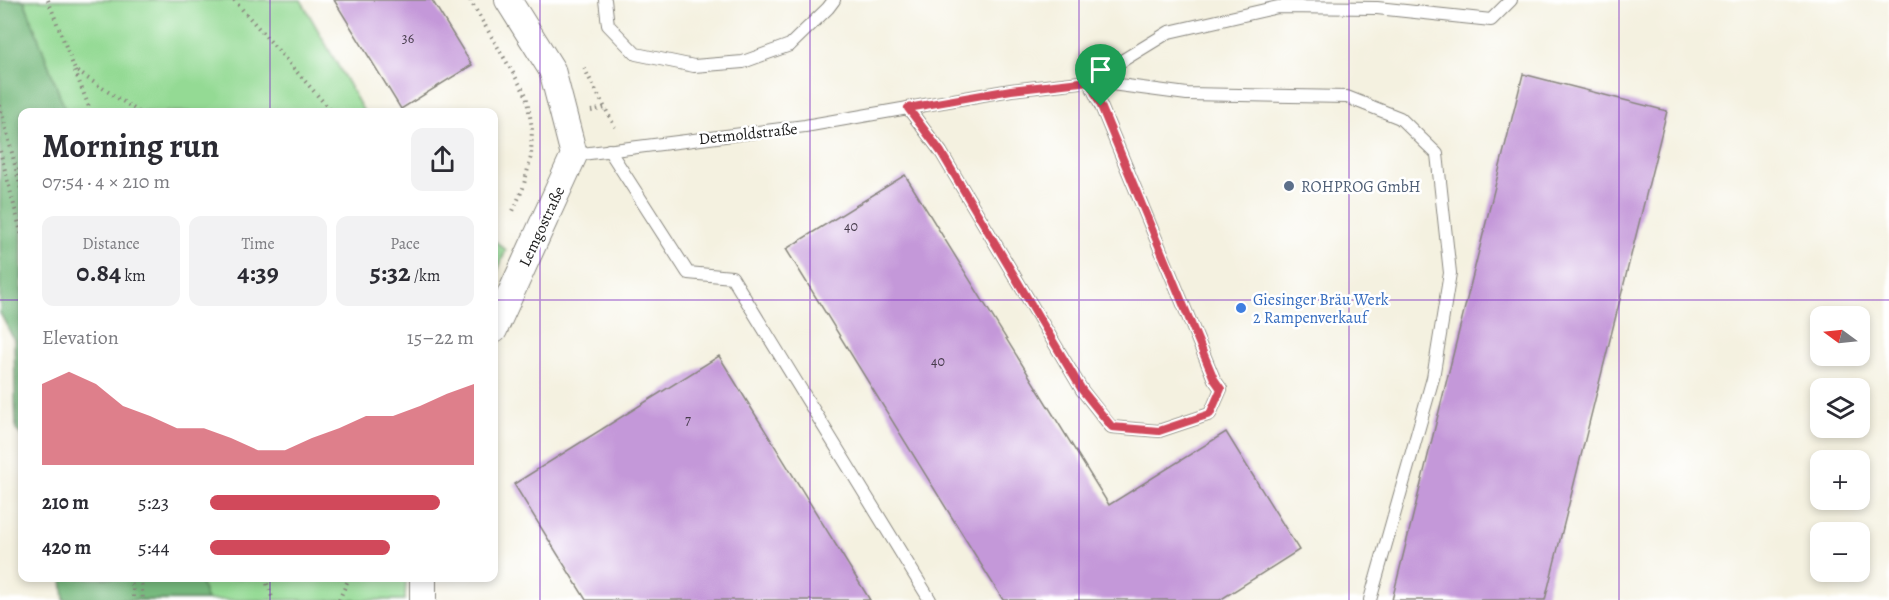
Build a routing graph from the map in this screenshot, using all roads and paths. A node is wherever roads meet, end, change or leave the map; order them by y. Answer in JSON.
{"nodes":[{"id":1,"x":48,"y":0,"type":"edge"},
{"id":2,"x":234,"y":0,"type":"edge"},
{"id":3,"x":470,"y":0,"type":"edge"},
{"id":4,"x":508,"y":0,"type":"edge"},
{"id":5,"x":605,"y":0,"type":"edge"},
{"id":6,"x":834,"y":0,"type":"edge"},
{"id":7,"x":1511,"y":0,"type":"edge"},
{"id":8,"x":1280,"y":3,"type":"edge"},
{"id":9,"x":75,"y":70,"type":"junction"},
{"id":10,"x":1089,"y":81,"type":"junction"},
{"id":11,"x":0,"y":105,"type":"edge"},
{"id":12,"x":89,"y":108,"type":"edge"},
{"id":13,"x":133,"y":108,"type":"edge"},
{"id":14,"x":328,"y":108,"type":"edge"},
{"id":15,"x":908,"y":108,"type":"junction"},
{"id":16,"x":609,"y":150,"type":"junction"},
{"id":17,"x":0,"y":151,"type":"edge"},
{"id":18,"x":574,"y":154,"type":"junction"},
{"id":19,"x":18,"y":177,"type":"edge"},
{"id":20,"x":510,"y":218,"type":"dead end"},
{"id":21,"x":18,"y":221,"type":"edge"},
{"id":22,"x":498,"y":321,"type":"edge"},
{"id":23,"x":131,"y":582,"type":"edge"},
{"id":24,"x":141,"y":582,"type":"edge"},
{"id":25,"x":266,"y":582,"type":"edge"},
{"id":26,"x":347,"y":582,"type":"edge"},
{"id":27,"x":423,"y":582,"type":"edge"},
{"id":28,"x":133,"y":600,"type":"edge"},
{"id":29,"x":142,"y":600,"type":"edge"},
{"id":30,"x":273,"y":600,"type":"edge"},
{"id":31,"x":339,"y":600,"type":"edge"},
{"id":32,"x":423,"y":600,"type":"edge"},
{"id":33,"x":930,"y":600,"type":"edge"},
{"id":34,"x":1370,"y":600,"type":"edge"}],
"edges":[{"from":1,"to":9,"type":"path"},
{"from":2,"to":14,"type":"path"},
{"from":3,"to":20,"type":"path"},
{"from":4,"to":18,"type":"street"},
{"from":5,"to":6,"type":"lane"},
{"from":7,"to":8,"type":"lane"},
{"from":8,"to":10,"type":"lane"},
{"from":9,"to":12,"type":"path"},
{"from":9,"to":13,"type":"path"},
{"from":10,"to":15,"type":"lane","name":"Detmoldstraße"},
{"from":10,"to":15,"type":"lane"},
{"from":10,"to":34,"type":"lane"},
{"from":11,"to":19,"type":"path"},
{"from":15,"to":16,"type":"lane","name":"Detmoldstraße"},
{"from":16,"to":18,"type":"lane","name":"Detmoldstraße"},
{"from":16,"to":33,"type":"lane"},
{"from":17,"to":21,"type":"path"},
{"from":18,"to":22,"type":"street","name":"Lemgostraße"},
{"from":23,"to":28,"type":"path"},
{"from":24,"to":29,"type":"path"},
{"from":25,"to":30,"type":"path"},
{"from":26,"to":31,"type":"path"},
{"from":27,"to":32,"type":"street"}]}
